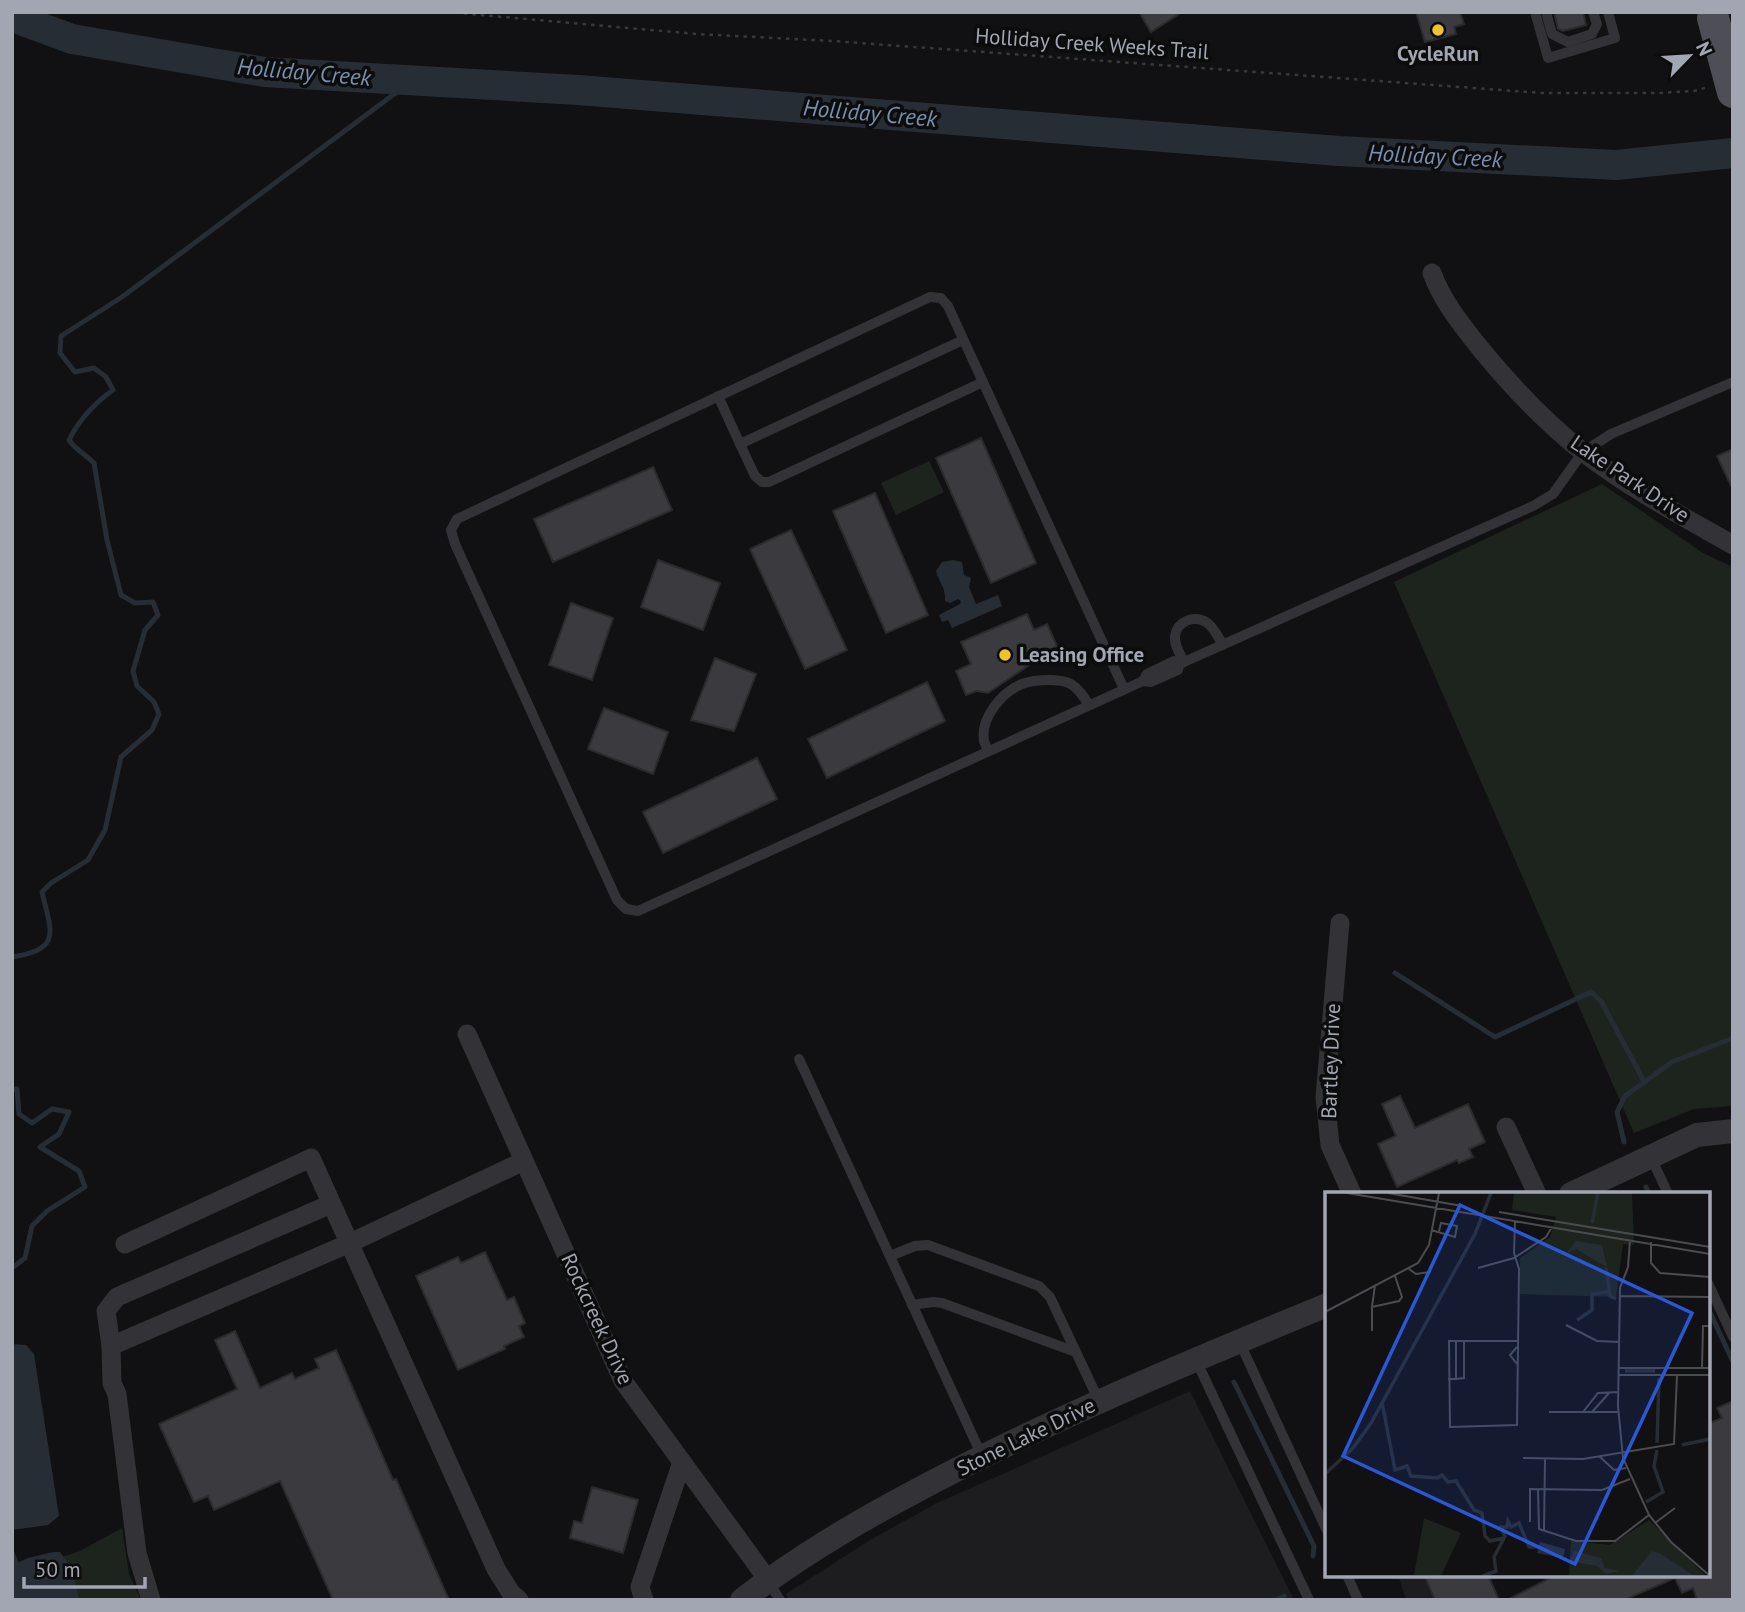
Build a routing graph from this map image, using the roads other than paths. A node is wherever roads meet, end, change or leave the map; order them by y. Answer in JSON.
{"nodes":[{"id":1,"x":1535,"y":12,"type":"edge"},
{"id":2,"x":1546,"y":12,"type":"edge"},
{"id":3,"x":1593,"y":12,"type":"edge"},
{"id":4,"x":1608,"y":12,"type":"edge"},
{"id":5,"x":1713,"y":18,"type":"dead end"},
{"id":6,"x":1720,"y":90,"type":"edge"},
{"id":7,"x":1432,"y":273,"type":"dead end"},
{"id":8,"x":963,"y":340,"type":"junction"},
{"id":9,"x":982,"y":382,"type":"junction"},
{"id":10,"x":1733,"y":383,"type":"edge"},
{"id":11,"x":718,"y":396,"type":"junction"},
{"id":12,"x":740,"y":444,"type":"junction"},
{"id":13,"x":1583,"y":452,"type":"junction"},
{"id":14,"x":1733,"y":545,"type":"edge"},
{"id":15,"x":1223,"y":645,"type":"junction"},
{"id":16,"x":1181,"y":664,"type":"junction"},
{"id":17,"x":1124,"y":690,"type":"junction"},
{"id":18,"x":1089,"y":705,"type":"junction"},
{"id":19,"x":988,"y":751,"type":"junction"},
{"id":20,"x":1340,"y":923,"type":"dead end"},
{"id":21,"x":467,"y":1034,"type":"dead end"},
{"id":22,"x":799,"y":1059,"type":"dead end"},
{"id":23,"x":1506,"y":1127,"type":"dead end"},
{"id":24,"x":1733,"y":1131,"type":"edge"},
{"id":25,"x":1651,"y":1156,"type":"junction"},
{"id":26,"x":524,"y":1161,"type":"junction"},
{"id":27,"x":1351,"y":1192,"type":"edge"},
{"id":28,"x":1536,"y":1192,"type":"edge"},
{"id":29,"x":1575,"y":1192,"type":"edge"},
{"id":30,"x":1667,"y":1192,"type":"edge"},
{"id":31,"x":331,"y":1204,"type":"junction"},
{"id":32,"x":350,"y":1243,"type":"junction"},
{"id":33,"x":125,"y":1244,"type":"dead end"},
{"id":34,"x":890,"y":1256,"type":"junction"},
{"id":35,"x":1710,"y":1287,"type":"edge"},
{"id":36,"x":912,"y":1305,"type":"junction"},
{"id":37,"x":1325,"y":1306,"type":"edge"},
{"id":38,"x":1733,"y":1337,"type":"edge"},
{"id":39,"x":1239,"y":1342,"type":"junction"},
{"id":40,"x":111,"y":1346,"type":"junction"},
{"id":41,"x":1076,"y":1352,"type":"junction"},
{"id":42,"x":1196,"y":1360,"type":"junction"},
{"id":43,"x":1099,"y":1402,"type":"junction"},
{"id":44,"x":982,"y":1457,"type":"junction"},
{"id":45,"x":682,"y":1462,"type":"junction"},
{"id":46,"x":1325,"y":1527,"type":"edge"},
{"id":47,"x":1348,"y":1577,"type":"edge"},
{"id":48,"x":774,"y":1590,"type":"edge"},
{"id":49,"x":150,"y":1600,"type":"edge"},
{"id":50,"x":519,"y":1600,"type":"edge"},
{"id":51,"x":644,"y":1600,"type":"edge"},
{"id":52,"x":742,"y":1600,"type":"edge"},
{"id":53,"x":1308,"y":1600,"type":"edge"},
{"id":54,"x":1358,"y":1600,"type":"edge"}],
"edges":[{"from":1,"to":4,"type":"lane"},
{"from":2,"to":3,"type":"lane"},
{"from":5,"to":6,"type":"main road","bridge":true},
{"from":7,"to":13,"type":"street","name":"Lake Park Drive"},
{"from":8,"to":9,"type":"lane"},
{"from":8,"to":11,"type":"lane"},
{"from":8,"to":12,"type":"lane"},
{"from":9,"to":12,"type":"lane"},
{"from":9,"to":17,"type":"lane"},
{"from":10,"to":13,"type":"lane"},
{"from":11,"to":12,"type":"lane"},
{"from":11,"to":19,"type":"lane"},
{"from":13,"to":14,"type":"street","name":"Lake Park Drive"},
{"from":13,"to":15,"type":"lane"},
{"from":15,"to":16,"type":"lane"},
{"from":15,"to":16,"type":"lane"},
{"from":16,"to":17,"type":"lane"},
{"from":17,"to":18,"type":"lane"},
{"from":18,"to":19,"type":"lane"},
{"from":18,"to":19,"type":"lane"},
{"from":20,"to":27,"type":"street","name":"Bartley Drive"},
{"from":21,"to":26,"type":"street","name":"Rockcreek Drive"},
{"from":22,"to":34,"type":"lane"},
{"from":23,"to":28,"type":"street"},
{"from":24,"to":25,"type":"street"},
{"from":25,"to":29,"type":"street"},
{"from":25,"to":30,"type":"lane"},
{"from":26,"to":32,"type":"street"},
{"from":26,"to":45,"type":"street","name":"Rockcreek Drive"},
{"from":31,"to":32,"type":"street"},
{"from":31,"to":33,"type":"street"},
{"from":31,"to":40,"type":"street"},
{"from":32,"to":40,"type":"street"},
{"from":32,"to":50,"type":"street"},
{"from":34,"to":36,"type":"lane"},
{"from":34,"to":41,"type":"lane"},
{"from":35,"to":38,"type":"lane"},
{"from":36,"to":41,"type":"lane"},
{"from":36,"to":44,"type":"lane"},
{"from":37,"to":39,"type":"street","name":"Stone Lake Drive"},
{"from":39,"to":42,"type":"street","name":"Stone Lake Drive"},
{"from":39,"to":46,"type":"lane"},
{"from":40,"to":49,"type":"street"},
{"from":41,"to":43,"type":"lane"},
{"from":42,"to":43,"type":"street","name":"Stone Lake Drive"},
{"from":42,"to":53,"type":"lane"},
{"from":43,"to":44,"type":"street","name":"Stone Lake Drive"},
{"from":44,"to":48,"type":"street","name":"Stone Lake Drive"},
{"from":45,"to":48,"type":"street","name":"Rockcreek Drive"},
{"from":45,"to":51,"type":"street"},
{"from":47,"to":54,"type":"lane"},
{"from":48,"to":52,"type":"street","name":"Stone Lake Drive"}]}
